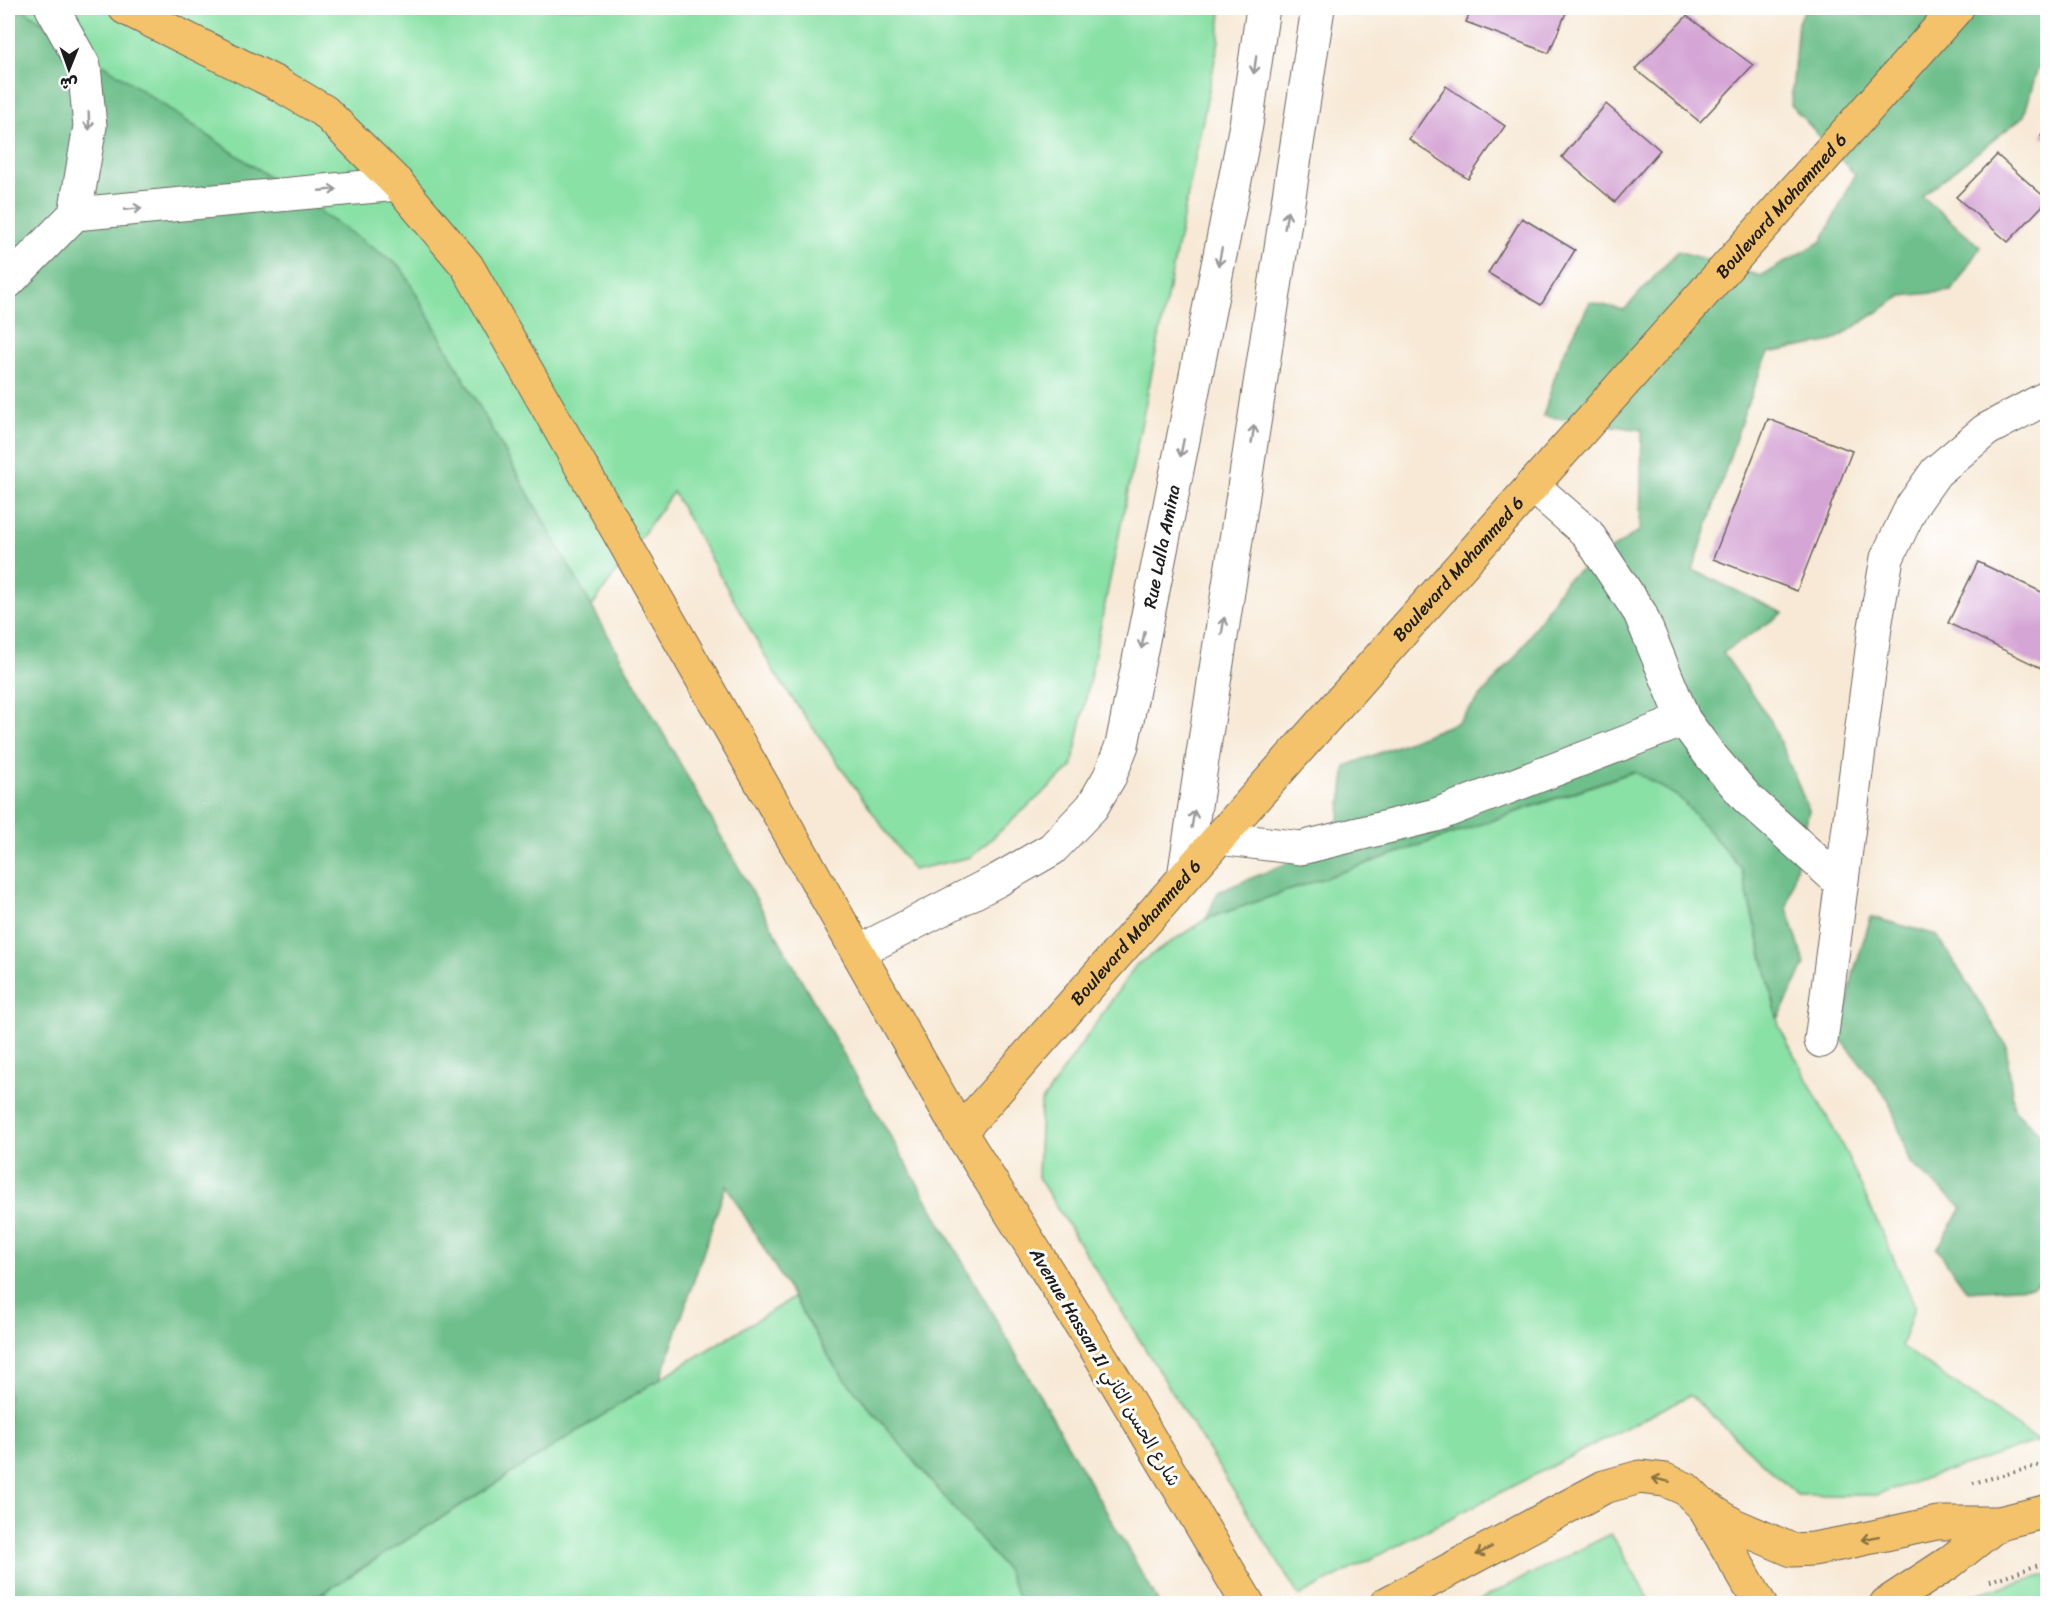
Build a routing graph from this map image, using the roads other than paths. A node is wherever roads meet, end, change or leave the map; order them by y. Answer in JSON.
{"nodes":[{"id":1,"x":52,"y":8,"type":"edge"},
{"id":2,"x":125,"y":8,"type":"edge"},
{"id":3,"x":1263,"y":8,"type":"edge"},
{"id":4,"x":1318,"y":8,"type":"edge"},
{"id":5,"x":1958,"y":8,"type":"edge"},
{"id":6,"x":398,"y":184,"type":"junction"},
{"id":7,"x":75,"y":214,"type":"junction"},
{"id":8,"x":8,"y":282,"type":"edge"},
{"id":9,"x":2048,"y":397,"type":"edge"},
{"id":10,"x":1532,"y":485,"type":"junction"},
{"id":11,"x":1684,"y":720,"type":"junction"},
{"id":12,"x":1219,"y":838,"type":"junction"},
{"id":13,"x":1184,"y":877,"type":"junction"},
{"id":14,"x":1841,"y":884,"type":"junction"},
{"id":15,"x":858,"y":952,"type":"junction"},
{"id":16,"x":1821,"y":1041,"type":"dead end"},
{"id":17,"x":960,"y":1132,"type":"junction"},
{"id":18,"x":1703,"y":1506,"type":"junction"},
{"id":19,"x":2048,"y":1511,"type":"edge"},
{"id":20,"x":1999,"y":1523,"type":"junction"},
{"id":21,"x":1248,"y":1604,"type":"edge"},
{"id":22,"x":1386,"y":1604,"type":"edge"},
{"id":23,"x":1760,"y":1604,"type":"edge"},
{"id":24,"x":1886,"y":1604,"type":"edge"}],
"edges":[{"from":1,"to":7,"type":"street","one_way":true},
{"from":2,"to":6,"type":"main road","name":"Avenue Hassan II شارع الحسن الثاني"},
{"from":3,"to":15,"type":"street","name":"Rue Lalla Amina","one_way":true},
{"from":13,"to":4,"type":"street","one_way":true},
{"from":5,"to":10,"type":"main road","name":"Boulevard Mohammed 6"},
{"from":7,"to":6,"type":"street","one_way":true},
{"from":6,"to":15,"type":"main road","name":"Avenue Hassan II شارع الحسن الثاني"},
{"from":7,"to":8,"type":"street"},
{"from":9,"to":14,"type":"street"},
{"from":10,"to":11,"type":"street"},
{"from":10,"to":12,"type":"main road","name":"Boulevard Mohammed 6"},
{"from":11,"to":12,"type":"street"},
{"from":11,"to":14,"type":"street"},
{"from":12,"to":13,"type":"main road","name":"Boulevard Mohammed 6"},
{"from":13,"to":17,"type":"main road","name":"Boulevard Mohammed 6"},
{"from":14,"to":16,"type":"street"},
{"from":15,"to":17,"type":"main road","name":"Avenue Hassan II شارع الحسن الثاني"},
{"from":17,"to":21,"type":"main road","name":"Avenue Hassan II شارع الحسن الثاني"},
{"from":20,"to":18,"type":"main road","one_way":true},
{"from":18,"to":22,"type":"main road","one_way":true},
{"from":18,"to":23,"type":"main road"},
{"from":19,"to":20,"type":"main road"},
{"from":20,"to":24,"type":"main road"}]}
